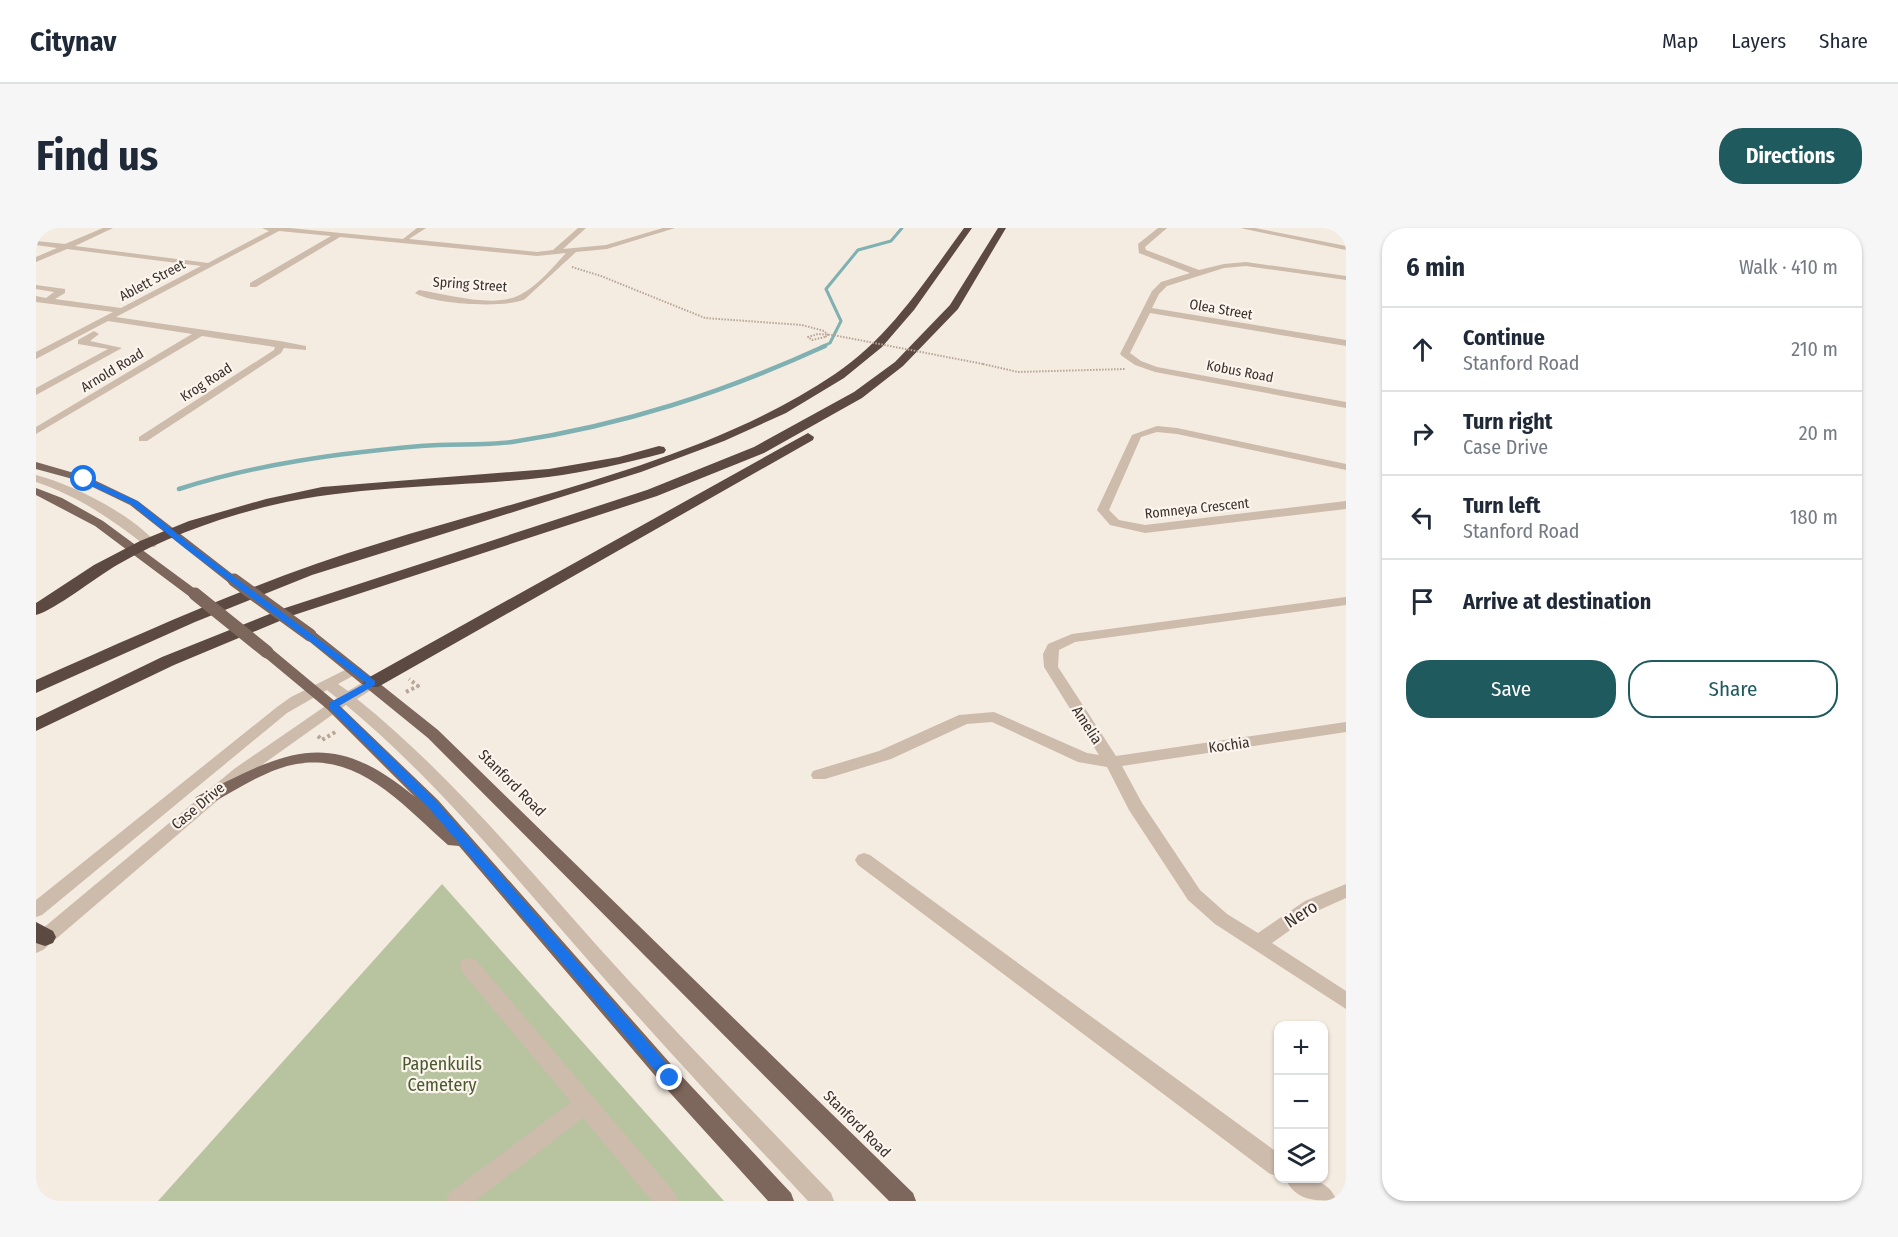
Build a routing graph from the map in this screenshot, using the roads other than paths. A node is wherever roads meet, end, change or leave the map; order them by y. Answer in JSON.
{"nodes":[{"id":1,"x":109,"y":228,"type":"edge"},
{"id":2,"x":266,"y":228,"type":"edge"},
{"id":3,"x":321,"y":228,"type":"edge"},
{"id":4,"x":422,"y":228,"type":"edge"},
{"id":5,"x":582,"y":228,"type":"edge"},
{"id":6,"x":671,"y":228,"type":"edge"},
{"id":7,"x":969,"y":228,"type":"edge"},
{"id":8,"x":1002,"y":228,"type":"edge"},
{"id":9,"x":1163,"y":228,"type":"edge"},
{"id":10,"x":1244,"y":228,"type":"edge"},
{"id":11,"x":279,"y":229,"type":"edge"},
{"id":12,"x":339,"y":236,"type":"junction"},
{"id":13,"x":405,"y":238,"type":"junction"},
{"id":14,"x":36,"y":243,"type":"edge"},
{"id":15,"x":67,"y":246,"type":"junction"},
{"id":16,"x":1346,"y":248,"type":"edge"},
{"id":17,"x":573,"y":251,"type":"junction"},
{"id":18,"x":551,"y":253,"type":"junction"},
{"id":19,"x":36,"y":260,"type":"edge"},
{"id":20,"x":208,"y":265,"type":"junction"},
{"id":21,"x":941,"y":266,"type":"junction"},
{"id":22,"x":1198,"y":273,"type":"junction"},
{"id":23,"x":1346,"y":278,"type":"edge"},
{"id":24,"x":253,"y":285,"type":"dead end"},
{"id":25,"x":36,"y":287,"type":"edge"},
{"id":26,"x":419,"y":293,"type":"dead end"},
{"id":27,"x":36,"y":299,"type":"edge"},
{"id":28,"x":48,"y":300,"type":"junction"},
{"id":29,"x":954,"y":307,"type":"junction"},
{"id":30,"x":1148,"y":310,"type":"junction"},
{"id":31,"x":123,"y":316,"type":"junction"},
{"id":32,"x":202,"y":332,"type":"junction"},
{"id":33,"x":1346,"y":343,"type":"edge"},
{"id":34,"x":280,"y":344,"type":"junction"},
{"id":35,"x":303,"y":348,"type":"dead end"},
{"id":36,"x":36,"y":356,"type":"edge"},
{"id":37,"x":36,"y":392,"type":"edge"},
{"id":38,"x":1346,"y":405,"type":"edge"},
{"id":39,"x":36,"y":431,"type":"edge"},
{"id":40,"x":143,"y":439,"type":"dead end"},
{"id":41,"x":36,"y":465,"type":"edge"},
{"id":42,"x":1346,"y":467,"type":"edge"},
{"id":43,"x":36,"y":478,"type":"edge"},
{"id":44,"x":36,"y":491,"type":"edge"},
{"id":45,"x":1346,"y":505,"type":"edge"},
{"id":46,"x":173,"y":534,"type":"junction"},
{"id":47,"x":144,"y":547,"type":"junction"},
{"id":48,"x":1346,"y":601,"type":"edge"},
{"id":49,"x":36,"y":610,"type":"edge"},
{"id":50,"x":355,"y":669,"type":"junction"},
{"id":51,"x":372,"y":683,"type":"junction"},
{"id":52,"x":36,"y":687,"type":"edge"},
{"id":53,"x":321,"y":687,"type":"junction"},
{"id":54,"x":339,"y":702,"type":"junction"},
{"id":55,"x":36,"y":725,"type":"edge"},
{"id":56,"x":1346,"y":727,"type":"edge"},
{"id":57,"x":1112,"y":762,"type":"junction"},
{"id":58,"x":819,"y":775,"type":"dead end"},
{"id":59,"x":202,"y":801,"type":"junction"},
{"id":60,"x":864,"y":860,"type":"dead end"},
{"id":61,"x":486,"y":868,"type":"junction"},
{"id":62,"x":1346,"y":891,"type":"edge"},
{"id":63,"x":36,"y":910,"type":"edge"},
{"id":64,"x":39,"y":938,"type":"edge"},
{"id":65,"x":1258,"y":943,"type":"junction"},
{"id":66,"x":469,"y":966,"type":"dead end"},
{"id":67,"x":1346,"y":1001,"type":"edge"},
{"id":68,"x":585,"y":1104,"type":"junction"},
{"id":69,"x":1274,"y":1163,"type":"edge"},
{"id":70,"x":1301,"y":1183,"type":"edge"},
{"id":71,"x":457,"y":1201,"type":"edge"},
{"id":72,"x":667,"y":1201,"type":"edge"},
{"id":73,"x":783,"y":1201,"type":"edge"},
{"id":74,"x":822,"y":1201,"type":"edge"},
{"id":75,"x":905,"y":1201,"type":"edge"},
{"id":76,"x":1326,"y":1201,"type":"edge"}],
"edges":[{"from":1,"to":15,"type":"street"},
{"from":2,"to":11,"type":"street"},
{"from":3,"to":13,"type":"street"},
{"from":4,"to":13,"type":"street"},
{"from":5,"to":18,"type":"street"},
{"from":6,"to":17,"type":"street"},
{"from":7,"to":21,"type":"highway"},
{"from":8,"to":29,"type":"highway"},
{"from":9,"to":22,"type":"street"},
{"from":10,"to":16,"type":"street"},
{"from":11,"to":12,"type":"street"},
{"from":11,"to":20,"type":"street","name":"Ablett Street"},
{"from":12,"to":18,"type":"street"},
{"from":12,"to":24,"type":"street"},
{"from":13,"to":18,"type":"street"},
{"from":14,"to":15,"type":"street"},
{"from":15,"to":19,"type":"street"},
{"from":15,"to":20,"type":"street"},
{"from":17,"to":18,"type":"street"},
{"from":17,"to":26,"type":"street","name":"Spring Street"},
{"from":20,"to":31,"type":"street","name":"Ablett Street"},
{"from":21,"to":46,"type":"highway"},
{"from":21,"to":52,"type":"highway"},
{"from":22,"to":23,"type":"street"},
{"from":22,"to":30,"type":"street"},
{"from":25,"to":28,"type":"street"},
{"from":27,"to":28,"type":"street"},
{"from":28,"to":31,"type":"street"},
{"from":29,"to":51,"type":"highway"},
{"from":29,"to":55,"type":"highway"},
{"from":30,"to":33,"type":"street","name":"Olea Street"},
{"from":30,"to":38,"type":"street","name":"Kobus Road"},
{"from":31,"to":32,"type":"street"},
{"from":31,"to":36,"type":"street","name":"Ablett Street"},
{"from":31,"to":37,"type":"street","name":"Ablett Street"},
{"from":32,"to":34,"type":"street"},
{"from":32,"to":39,"type":"street","name":"Arnold Road"},
{"from":34,"to":35,"type":"street"},
{"from":34,"to":40,"type":"street","name":"Krog Road"},
{"from":41,"to":46,"type":"main road","name":"Stanford Road"},
{"from":42,"to":45,"type":"street","name":"Romneya Crescent"},
{"from":43,"to":47,"type":"street"},
{"from":44,"to":47,"type":"main road"},
{"from":46,"to":47,"type":"highway"},
{"from":46,"to":50,"type":"main road","name":"Stanford Road","bridge":true},
{"from":47,"to":49,"type":"highway"},
{"from":47,"to":53,"type":"main road","bridge":true},
{"from":48,"to":57,"type":"street","name":"Amelia"},
{"from":50,"to":51,"type":"main road","name":"Stanford Road"},
{"from":50,"to":53,"type":"street","name":"Case Drive"},
{"from":51,"to":54,"type":"street","name":"Case Drive"},
{"from":51,"to":75,"type":"main road","name":"Stanford Road"},
{"from":53,"to":54,"type":"street"},
{"from":53,"to":63,"type":"street","name":"Case Drive"},
{"from":54,"to":59,"type":"street","name":"Case Drive"},
{"from":54,"to":61,"type":"main road"},
{"from":54,"to":74,"type":"street"},
{"from":56,"to":57,"type":"street","name":"Kochia"},
{"from":57,"to":58,"type":"street","name":"Kochia"},
{"from":57,"to":65,"type":"street","name":"Amelia"},
{"from":59,"to":61,"type":"main road"},
{"from":59,"to":64,"type":"street","name":"Case Drive"},
{"from":60,"to":69,"type":"street"},
{"from":61,"to":73,"type":"main road"},
{"from":62,"to":65,"type":"street","name":"Nero"},
{"from":65,"to":67,"type":"street","name":"Amelia"},
{"from":66,"to":68,"type":"street"},
{"from":68,"to":71,"type":"street"},
{"from":68,"to":72,"type":"street"},
{"from":70,"to":76,"type":"street"}]}
